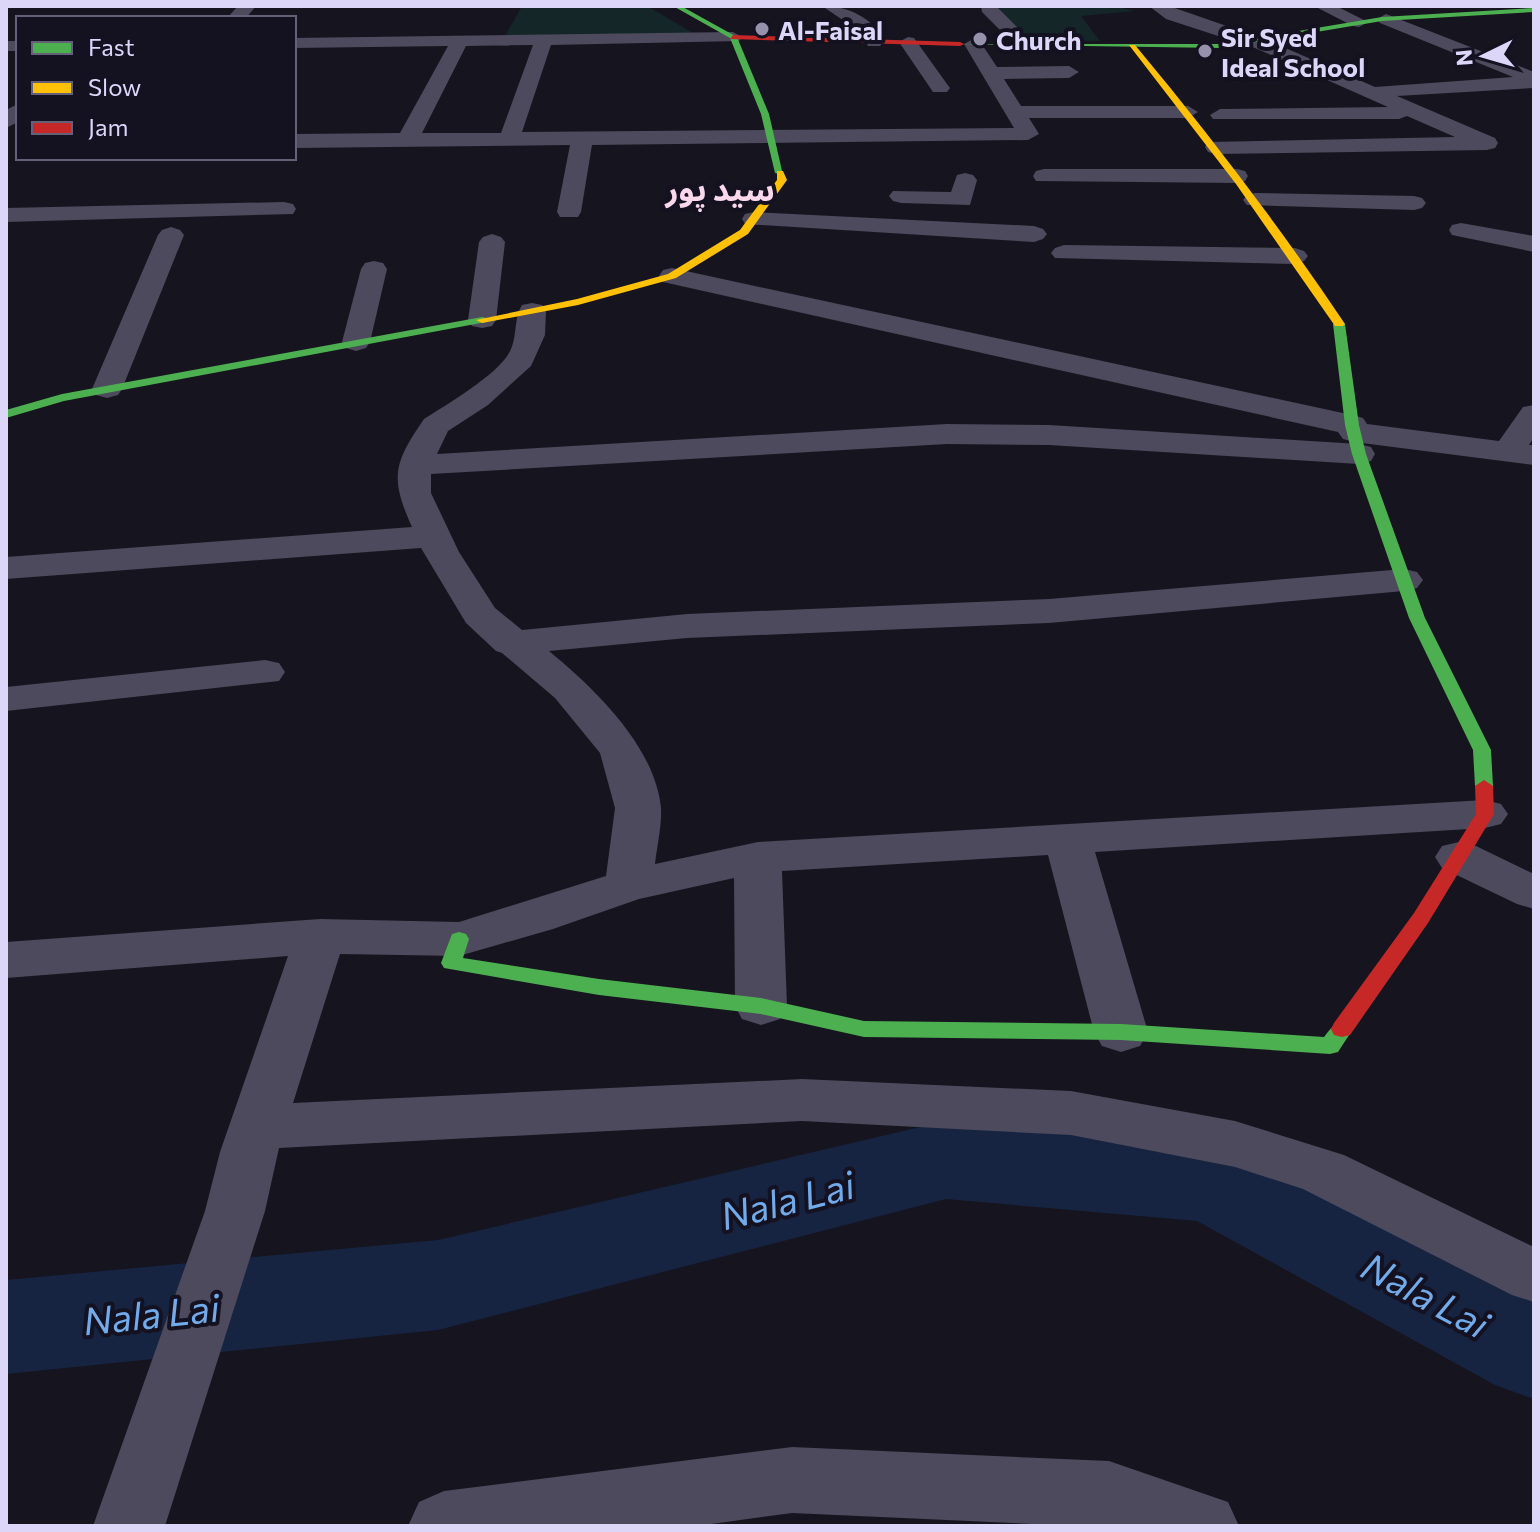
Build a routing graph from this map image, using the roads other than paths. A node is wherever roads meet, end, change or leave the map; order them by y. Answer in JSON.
{"nodes":[{"id":1,"x":676,"y":6,"type":"edge"},
{"id":2,"x":830,"y":6,"type":"edge"},
{"id":3,"x":1157,"y":6,"type":"edge"},
{"id":4,"x":1322,"y":6,"type":"edge"},
{"id":5,"x":1408,"y":6,"type":"edge"},
{"id":6,"x":988,"y":8,"type":"edge"},
{"id":7,"x":1530,"y":12,"type":"edge"},
{"id":8,"x":1434,"y":15,"type":"junction"},
{"id":9,"x":343,"y":18,"type":"dead end"},
{"id":10,"x":1386,"y":19,"type":"junction"},
{"id":11,"x":1273,"y":22,"type":"dead end"},
{"id":12,"x":1359,"y":22,"type":"junction"},
{"id":13,"x":1477,"y":30,"type":"dead end"},
{"id":14,"x":1298,"y":33,"type":"junction"},
{"id":15,"x":733,"y":37,"type":"junction"},
{"id":16,"x":544,"y":40,"type":"junction"},
{"id":17,"x":460,"y":41,"type":"junction"},
{"id":18,"x":323,"y":42,"type":"junction"},
{"id":19,"x":374,"y":42,"type":"junction"},
{"id":20,"x":874,"y":42,"type":"junction"},
{"id":21,"x":908,"y":42,"type":"junction"},
{"id":22,"x":296,"y":43,"type":"edge"},
{"id":23,"x":973,"y":44,"type":"junction"},
{"id":24,"x":1261,"y":44,"type":"junction"},
{"id":25,"x":1025,"y":45,"type":"junction"},
{"id":26,"x":1132,"y":47,"type":"junction"},
{"id":27,"x":357,"y":68,"type":"dead end"},
{"id":28,"x":1069,"y":72,"type":"dead end"},
{"id":29,"x":991,"y":73,"type":"junction"},
{"id":30,"x":1527,"y":82,"type":"edge"},
{"id":31,"x":940,"y":88,"type":"dead end"},
{"id":32,"x":1368,"y":92,"type":"junction"},
{"id":33,"x":1534,"y":96,"type":"edge"},
{"id":34,"x":1016,"y":112,"type":"junction"},
{"id":35,"x":1188,"y":112,"type":"junction"},
{"id":36,"x":1421,"y":113,"type":"junction"},
{"id":37,"x":1220,"y":115,"type":"dead end"},
{"id":38,"x":773,"y":139,"type":"junction"},
{"id":39,"x":509,"y":140,"type":"junction"},
{"id":40,"x":582,"y":140,"type":"junction"},
{"id":41,"x":296,"y":141,"type":"edge"},
{"id":42,"x":407,"y":141,"type":"junction"},
{"id":43,"x":1216,"y":147,"type":"junction"},
{"id":44,"x":1044,"y":176,"type":"dead end"},
{"id":45,"x":1237,"y":176,"type":"junction"},
{"id":46,"x":965,"y":180,"type":"dead end"},
{"id":47,"x":775,"y":190,"type":"junction"},
{"id":48,"x":806,"y":191,"type":"dead end"},
{"id":49,"x":884,"y":196,"type":"dead end"},
{"id":50,"x":1255,"y":200,"type":"junction"},
{"id":51,"x":1414,"y":203,"type":"dead end"},
{"id":52,"x":284,"y":209,"type":"dead end"},
{"id":53,"x":569,"y":212,"type":"dead end"},
{"id":54,"x":6,"y":215,"type":"edge"},
{"id":55,"x":754,"y":219,"type":"junction"},
{"id":56,"x":1461,"y":230,"type":"dead end"},
{"id":57,"x":1034,"y":234,"type":"dead end"},
{"id":58,"x":171,"y":235,"type":"dead end"},
{"id":59,"x":492,"y":242,"type":"dead end"},
{"id":60,"x":1534,"y":244,"type":"edge"},
{"id":61,"x":1064,"y":253,"type":"dead end"},
{"id":62,"x":1295,"y":256,"type":"junction"},
{"id":63,"x":374,"y":269,"type":"dead end"},
{"id":64,"x":672,"y":276,"type":"junction"},
{"id":65,"x":532,"y":311,"type":"junction"},
{"id":66,"x":482,"y":320,"type":"junction"},
{"id":67,"x":356,"y":342,"type":"junction"},
{"id":68,"x":107,"y":389,"type":"junction"},
{"id":69,"x":6,"y":414,"type":"edge"},
{"id":70,"x":1534,"y":414,"type":"edge"},
{"id":71,"x":1355,"y":437,"type":"junction"},
{"id":72,"x":1521,"y":452,"type":"edge"},
{"id":73,"x":415,"y":465,"type":"junction"},
{"id":74,"x":434,"y":536,"type":"junction"},
{"id":75,"x":6,"y":568,"type":"edge"},
{"id":76,"x":1404,"y":580,"type":"junction"},
{"id":77,"x":510,"y":643,"type":"junction"},
{"id":78,"x":265,"y":672,"type":"dead end"},
{"id":79,"x":6,"y":699,"type":"edge"},
{"id":80,"x":1485,"y":814,"type":"junction"},
{"id":81,"x":1068,"y":841,"type":"junction"},
{"id":82,"x":758,"y":857,"type":"junction"},
{"id":83,"x":1459,"y":857,"type":"junction"},
{"id":84,"x":629,"y":885,"type":"junction"},
{"id":85,"x":1534,"y":893,"type":"edge"},
{"id":86,"x":320,"y":936,"type":"junction"},
{"id":87,"x":459,"y":939,"type":"junction"},
{"id":88,"x":6,"y":960,"type":"edge"},
{"id":89,"x":761,"y":1006,"type":"junction"},
{"id":90,"x":1121,"y":1032,"type":"junction"},
{"id":91,"x":257,"y":1127,"type":"junction"},
{"id":92,"x":1534,"y":1276,"type":"edge"},
{"id":93,"x":129,"y":1526,"type":"edge"},
{"id":94,"x":444,"y":1526,"type":"edge"},
{"id":95,"x":1203,"y":1526,"type":"edge"}],
"edges":[{"from":1,"to":15,"type":"street"},
{"from":2,"to":20,"type":"street"},
{"from":3,"to":24,"type":"street"},
{"from":4,"to":12,"type":"street"},
{"from":5,"to":8,"type":"street"},
{"from":6,"to":25,"type":"street"},
{"from":7,"to":8,"type":"street"},
{"from":8,"to":10,"type":"street"},
{"from":8,"to":13,"type":"street"},
{"from":9,"to":18,"type":"street"},
{"from":10,"to":12,"type":"street"},
{"from":10,"to":30,"type":"street"},
{"from":11,"to":14,"type":"street"},
{"from":12,"to":14,"type":"street"},
{"from":14,"to":24,"type":"street"},
{"from":15,"to":16,"type":"street"},
{"from":15,"to":20,"type":"street"},
{"from":15,"to":38,"type":"street"},
{"from":16,"to":17,"type":"street"},
{"from":16,"to":39,"type":"street"},
{"from":17,"to":19,"type":"street"},
{"from":17,"to":42,"type":"street"},
{"from":18,"to":19,"type":"street"},
{"from":18,"to":22,"type":"street"},
{"from":19,"to":27,"type":"street"},
{"from":20,"to":21,"type":"street"},
{"from":21,"to":23,"type":"street"},
{"from":21,"to":31,"type":"street"},
{"from":23,"to":25,"type":"street"},
{"from":23,"to":29,"type":"street"},
{"from":24,"to":26,"type":"street"},
{"from":24,"to":32,"type":"street"},
{"from":25,"to":26,"type":"street"},
{"from":26,"to":35,"type":"street"},
{"from":28,"to":29,"type":"street"},
{"from":29,"to":34,"type":"street"},
{"from":30,"to":32,"type":"street"},
{"from":30,"to":33,"type":"street"},
{"from":32,"to":36,"type":"street"},
{"from":34,"to":35,"type":"street"},
{"from":34,"to":38,"type":"street"},
{"from":35,"to":43,"type":"street"},
{"from":36,"to":37,"type":"street"},
{"from":36,"to":43,"type":"street"},
{"from":38,"to":40,"type":"street"},
{"from":38,"to":47,"type":"street"},
{"from":39,"to":40,"type":"street"},
{"from":39,"to":42,"type":"street"},
{"from":40,"to":53,"type":"street"},
{"from":41,"to":42,"type":"street"},
{"from":43,"to":45,"type":"street"},
{"from":44,"to":45,"type":"street"},
{"from":45,"to":50,"type":"street"},
{"from":46,"to":49,"type":"street"},
{"from":47,"to":48,"type":"street"},
{"from":47,"to":55,"type":"street"},
{"from":50,"to":51,"type":"street"},
{"from":50,"to":62,"type":"street"},
{"from":52,"to":54,"type":"street"},
{"from":55,"to":57,"type":"street"},
{"from":55,"to":64,"type":"street"},
{"from":56,"to":60,"type":"street"},
{"from":58,"to":68,"type":"street"},
{"from":59,"to":66,"type":"street"},
{"from":61,"to":62,"type":"street"},
{"from":62,"to":71,"type":"street"},
{"from":63,"to":67,"type":"street"},
{"from":64,"to":65,"type":"street"},
{"from":64,"to":71,"type":"street"},
{"from":65,"to":66,"type":"street"},
{"from":65,"to":73,"type":"street"},
{"from":66,"to":67,"type":"street"},
{"from":67,"to":68,"type":"street"},
{"from":68,"to":69,"type":"street"},
{"from":70,"to":72,"type":"street"},
{"from":71,"to":72,"type":"street"},
{"from":71,"to":73,"type":"street"},
{"from":71,"to":76,"type":"street"},
{"from":73,"to":74,"type":"street"},
{"from":74,"to":75,"type":"street"},
{"from":74,"to":77,"type":"street"},
{"from":76,"to":77,"type":"street"},
{"from":76,"to":80,"type":"street"},
{"from":77,"to":84,"type":"street"},
{"from":78,"to":79,"type":"street"},
{"from":80,"to":81,"type":"street"},
{"from":80,"to":83,"type":"street"},
{"from":81,"to":82,"type":"street"},
{"from":81,"to":90,"type":"street"},
{"from":82,"to":84,"type":"street"},
{"from":82,"to":89,"type":"street"},
{"from":83,"to":85,"type":"street"},
{"from":83,"to":90,"type":"street"},
{"from":84,"to":87,"type":"street"},
{"from":86,"to":87,"type":"street"},
{"from":86,"to":88,"type":"street"},
{"from":86,"to":91,"type":"street"},
{"from":87,"to":89,"type":"street"},
{"from":89,"to":90,"type":"street"},
{"from":91,"to":92,"type":"street"},
{"from":91,"to":93,"type":"street"},
{"from":94,"to":95,"type":"street"}]}
